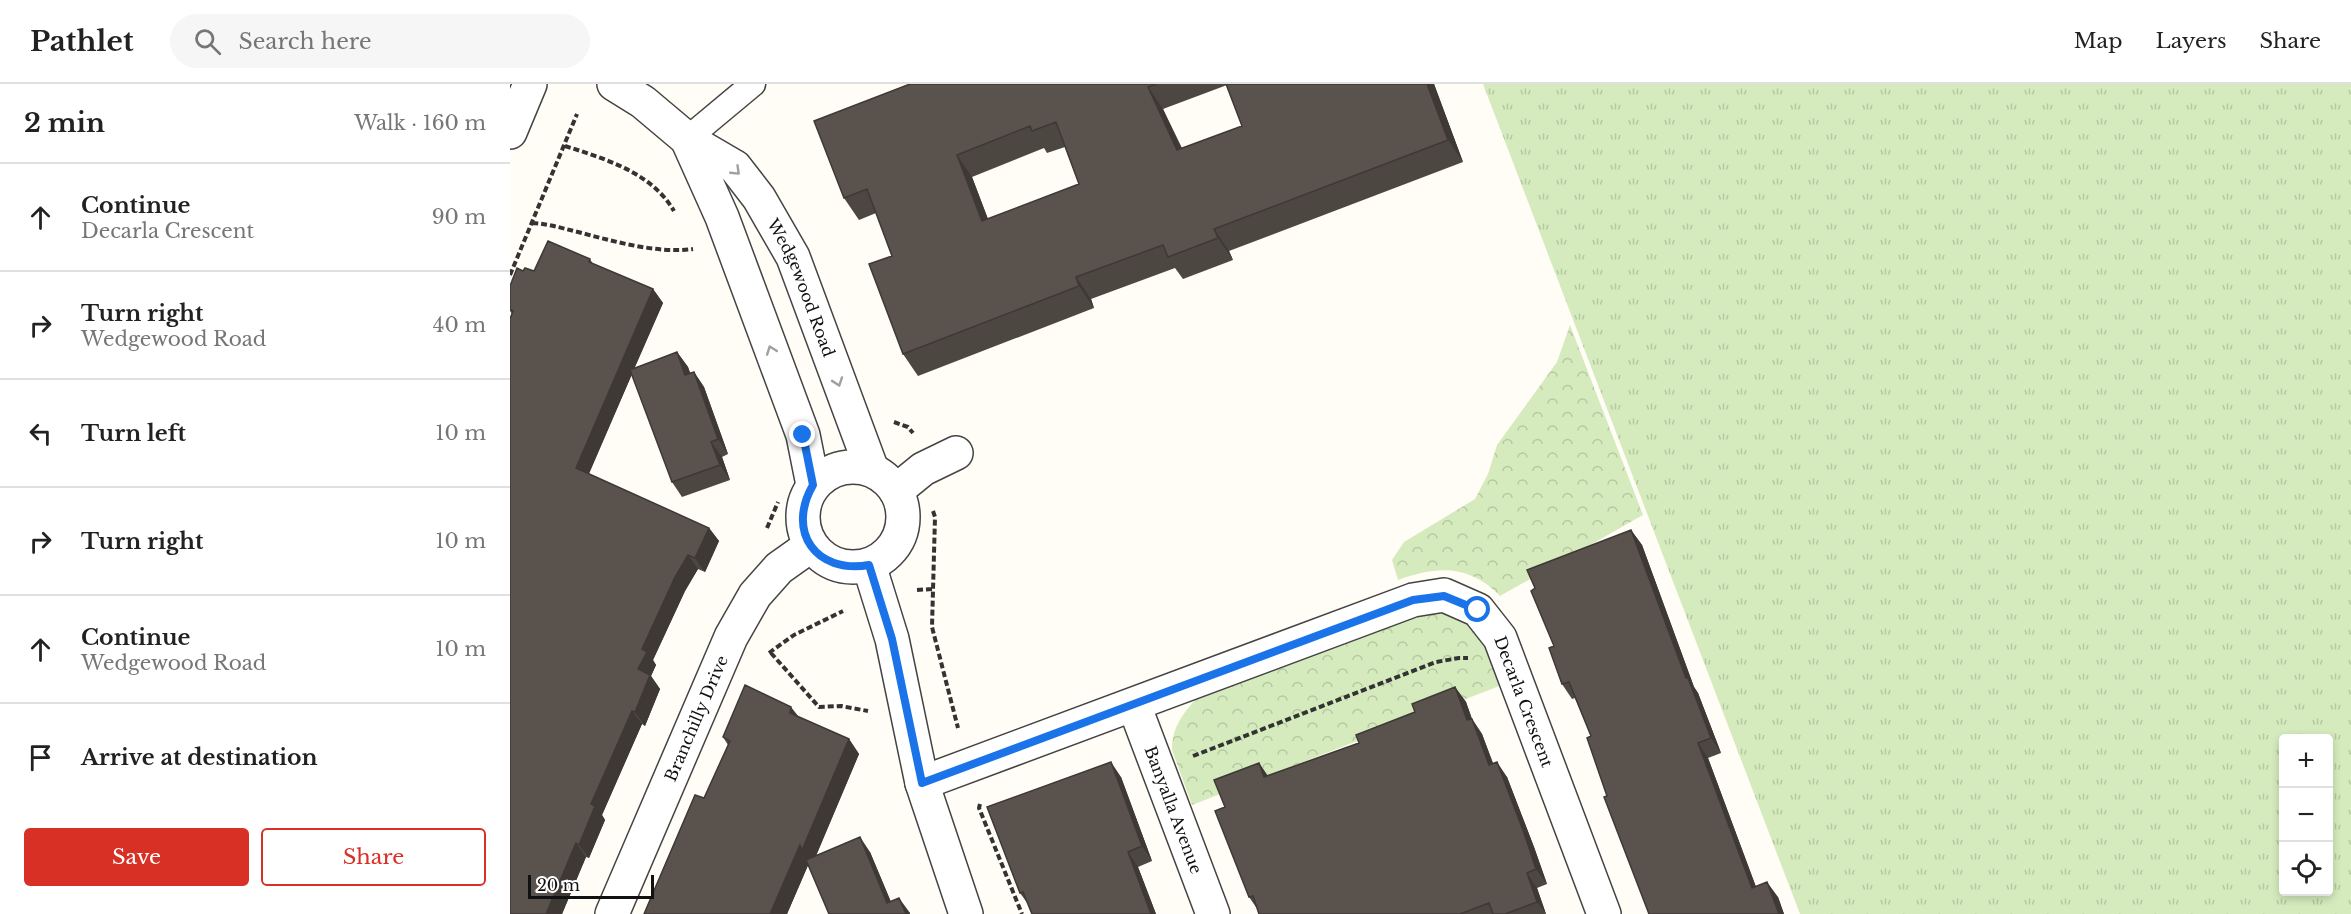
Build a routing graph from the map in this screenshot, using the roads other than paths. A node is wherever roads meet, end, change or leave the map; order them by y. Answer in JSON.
{"nodes":[{"id":1,"x":530,"y":84,"type":"edge"},
{"id":2,"x":614,"y":84,"type":"edge"},
{"id":3,"x":753,"y":84,"type":"edge"},
{"id":4,"x":510,"y":132,"type":"edge"},
{"id":5,"x":687,"y":140,"type":"junction"},
{"id":6,"x":956,"y":453,"type":"dead end"},
{"id":7,"x":872,"y":470,"type":"junction"},
{"id":8,"x":813,"y":485,"type":"junction"},
{"id":9,"x":896,"y":491,"type":"junction"},
{"id":10,"x":810,"y":546,"type":"junction"},
{"id":11,"x":869,"y":565,"type":"junction"},
{"id":12,"x":1134,"y":705,"type":"junction"},
{"id":13,"x":922,"y":783,"type":"junction"},
{"id":14,"x":612,"y":914,"type":"edge"},
{"id":15,"x":966,"y":914,"type":"edge"},
{"id":16,"x":1214,"y":914,"type":"edge"},
{"id":17,"x":1604,"y":914,"type":"edge"}],
"edges":[{"from":1,"to":4,"type":"street"},
{"from":2,"to":5,"type":"street","name":"Wedgewood Road"},
{"from":3,"to":5,"type":"lane"},
{"from":5,"to":7,"type":"street","name":"Wedgewood Road","one_way":true},
{"from":8,"to":5,"type":"street","name":"Wedgewood Road","one_way":true},
{"from":6,"to":9,"type":"street"},
{"from":7,"to":8,"type":"street"},
{"from":7,"to":9,"type":"street"},
{"from":8,"to":10,"type":"street"},
{"from":9,"to":11,"type":"street"},
{"from":10,"to":11,"type":"street"},
{"from":10,"to":14,"type":"street","name":"Branchilly Drive"},
{"from":11,"to":13,"type":"street"},
{"from":12,"to":13,"type":"street","name":"Decarla Crescent"},
{"from":12,"to":16,"type":"street","name":"Banyalla Avenue"},
{"from":12,"to":17,"type":"street","name":"Decarla Crescent"},
{"from":13,"to":15,"type":"street"}]}
